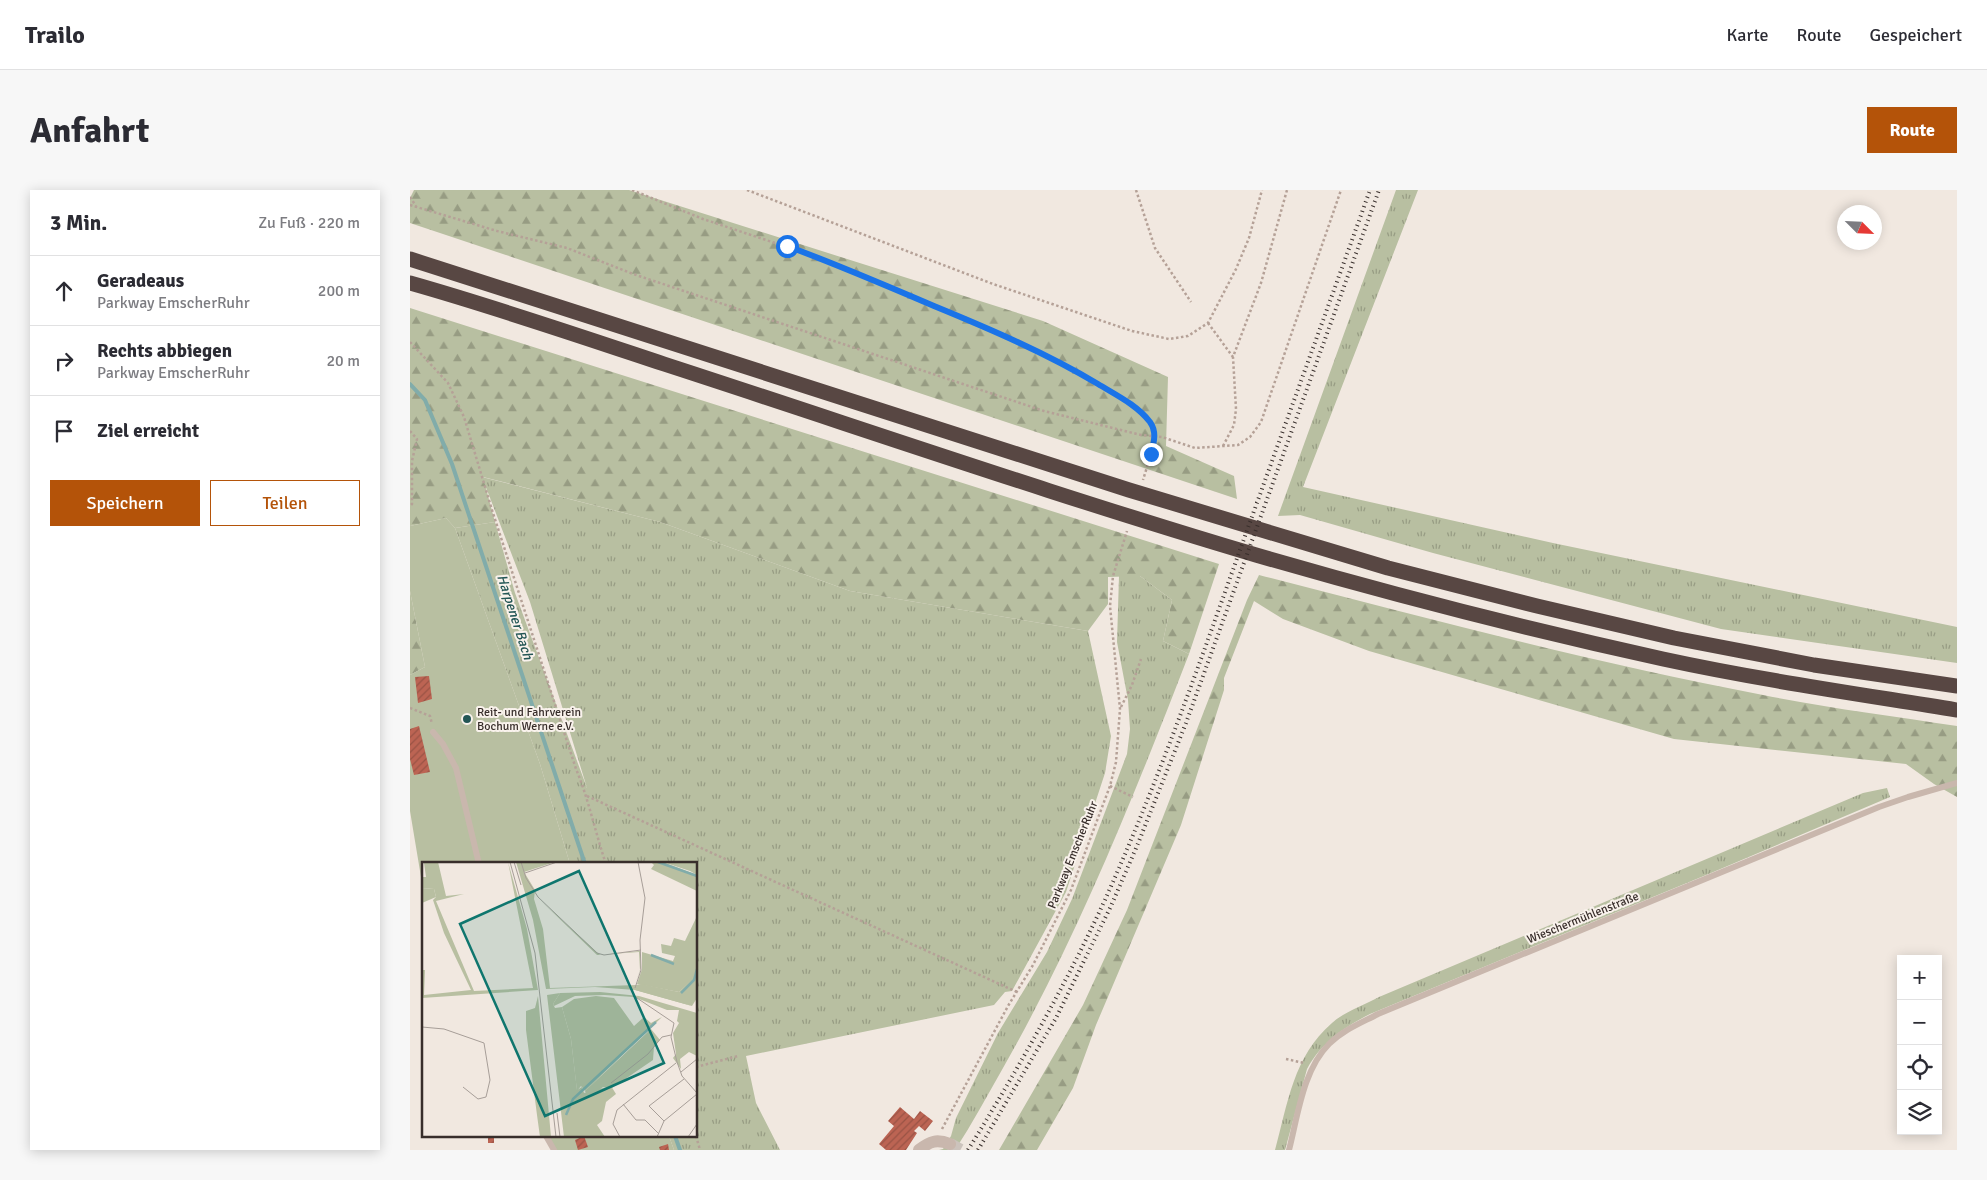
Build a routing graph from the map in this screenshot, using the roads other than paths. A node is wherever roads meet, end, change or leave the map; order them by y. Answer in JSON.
{"nodes":[{"id":1,"x":410,"y":259,"type":"edge"},
{"id":2,"x":410,"y":283,"type":"edge"},
{"id":3,"x":1957,"y":686,"type":"edge"},
{"id":4,"x":1957,"y":710,"type":"edge"},
{"id":5,"x":433,"y":732,"type":"road end"},
{"id":6,"x":1957,"y":783,"type":"edge"},
{"id":7,"x":478,"y":862,"type":"edge"},
{"id":8,"x":547,"y":1138,"type":"edge"},
{"id":9,"x":950,"y":1144,"type":"tunnel mouth"},
{"id":10,"x":554,"y":1150,"type":"edge"},
{"id":11,"x":919,"y":1150,"type":"edge"},
{"id":12,"x":1289,"y":1150,"type":"edge"}],
"edges":[{"from":1,"to":3,"type":"highway"},
{"from":2,"to":4,"type":"highway"},
{"from":5,"to":7,"type":"lane"},
{"from":6,"to":12,"type":"lane","name":"Wieschermühlenstraße"},
{"from":8,"to":10,"type":"lane"},
{"from":9,"to":11,"type":"street"}]}
